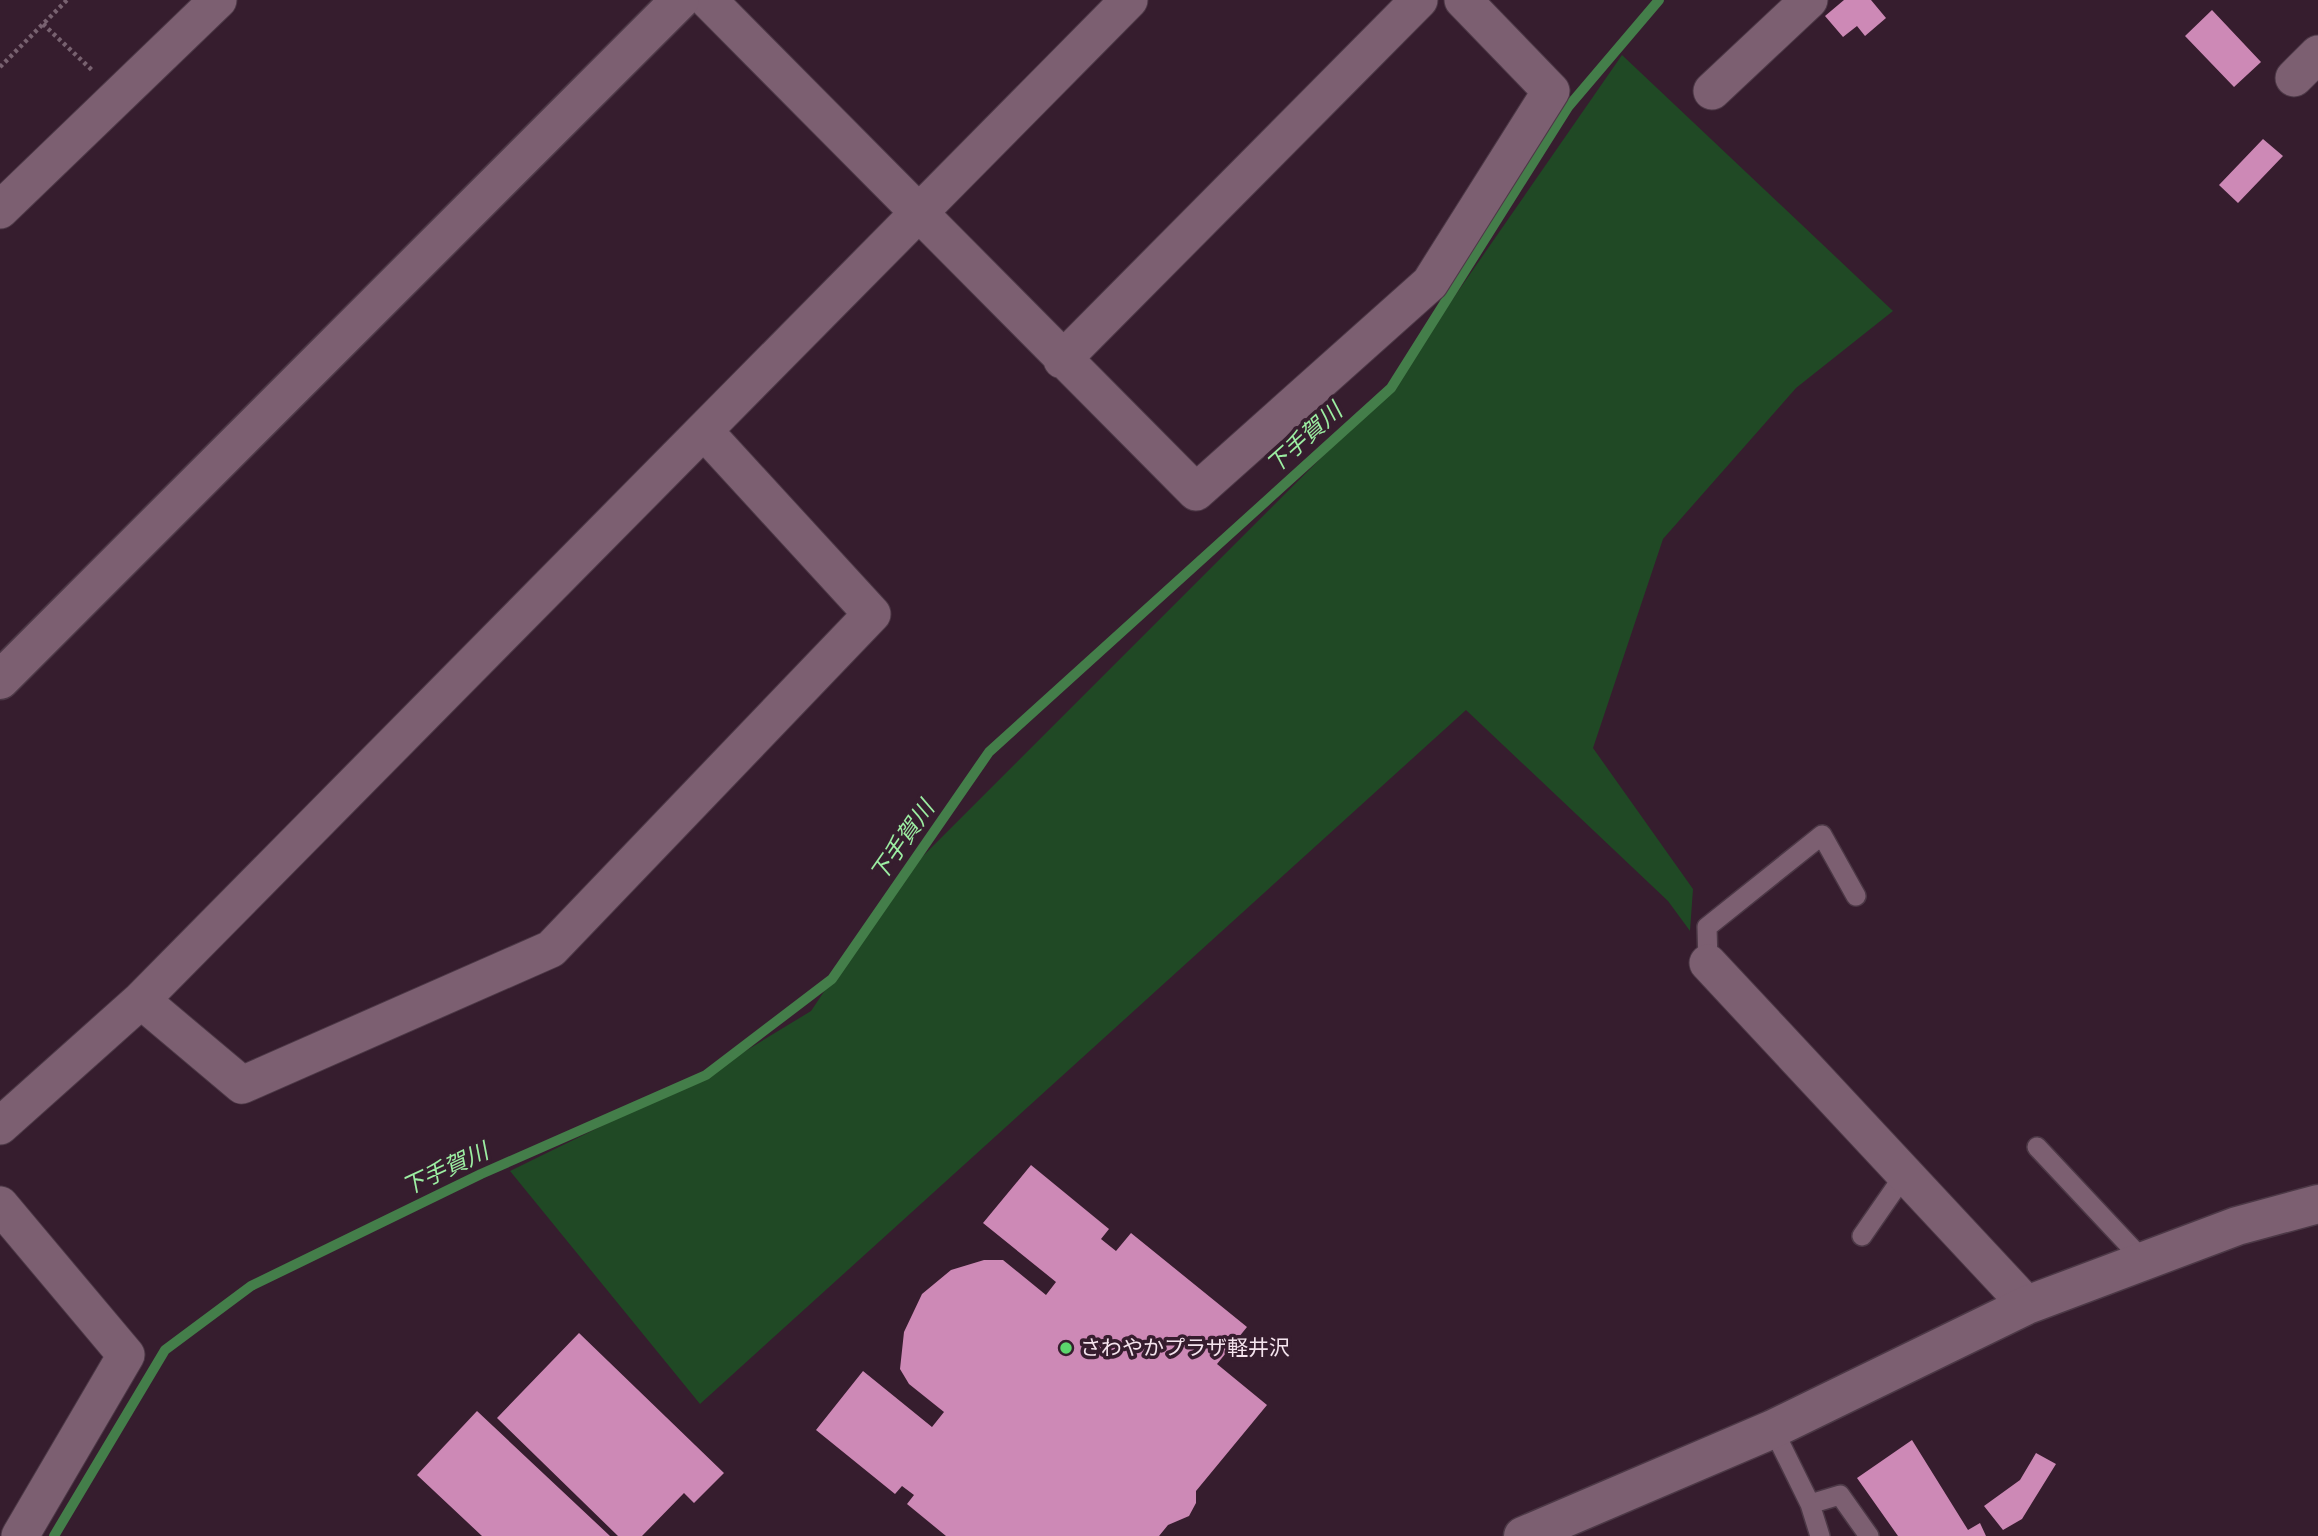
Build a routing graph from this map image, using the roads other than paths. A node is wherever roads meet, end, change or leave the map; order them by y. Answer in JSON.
{"nodes":[{"id":1,"x":218,"y":0,"type":"edge"},
{"id":2,"x":680,"y":0,"type":"edge"},
{"id":3,"x":708,"y":0,"type":"edge"},
{"id":4,"x":1129,"y":0,"type":"edge"},
{"id":5,"x":1419,"y":0,"type":"edge"},
{"id":6,"x":1463,"y":0,"type":"edge"},
{"id":7,"x":1809,"y":0,"type":"edge"},
{"id":8,"x":1712,"y":91,"type":"dead end"},
{"id":9,"x":0,"y":210,"type":"edge"},
{"id":10,"x":918,"y":214,"type":"junction"},
{"id":11,"x":1062,"y":360,"type":"junction"},
{"id":12,"x":705,"y":432,"type":"junction"},
{"id":13,"x":0,"y":680,"type":"edge"},
{"id":14,"x":1856,"y":896,"type":"dead end"},
{"id":15,"x":1707,"y":963,"type":"joint"},
{"id":16,"x":141,"y":1000,"type":"junction"},
{"id":17,"x":0,"y":1126,"type":"edge"},
{"id":18,"x":2036,"y":1147,"type":"dead end"},
{"id":19,"x":1905,"y":1174,"type":"junction"},
{"id":20,"x":2318,"y":1203,"type":"edge"},
{"id":21,"x":0,"y":1205,"type":"edge"},
{"id":22,"x":1862,"y":1236,"type":"dead end"},
{"id":23,"x":2143,"y":1260,"type":"junction"},
{"id":24,"x":2028,"y":1305,"type":"junction"},
{"id":25,"x":1773,"y":1429,"type":"junction"},
{"id":26,"x":1810,"y":1504,"type":"junction"},
{"id":27,"x":1529,"y":1535,"type":"edge"},
{"id":28,"x":20,"y":1536,"type":"edge"},
{"id":29,"x":1820,"y":1536,"type":"edge"},
{"id":30,"x":1868,"y":1536,"type":"edge"}],
"edges":[{"from":1,"to":9,"type":"street"},
{"from":2,"to":13,"type":"street"},
{"from":3,"to":10,"type":"street"},
{"from":4,"to":10,"type":"street"},
{"from":5,"to":11,"type":"street"},
{"from":6,"to":11,"type":"street"},
{"from":7,"to":8,"type":"street"},
{"from":10,"to":11,"type":"street"},
{"from":10,"to":12,"type":"street"},
{"from":12,"to":16,"type":"street"},
{"from":12,"to":16,"type":"street"},
{"from":14,"to":15,"type":"lane"},
{"from":15,"to":19,"type":"street"},
{"from":16,"to":17,"type":"street"},
{"from":18,"to":23,"type":"lane"},
{"from":19,"to":22,"type":"lane"},
{"from":19,"to":24,"type":"street"},
{"from":20,"to":23,"type":"street"},
{"from":21,"to":28,"type":"street"},
{"from":23,"to":24,"type":"street"},
{"from":24,"to":25,"type":"street"},
{"from":25,"to":26,"type":"lane"},
{"from":25,"to":27,"type":"street"},
{"from":26,"to":29,"type":"lane"},
{"from":26,"to":30,"type":"lane"}]}
